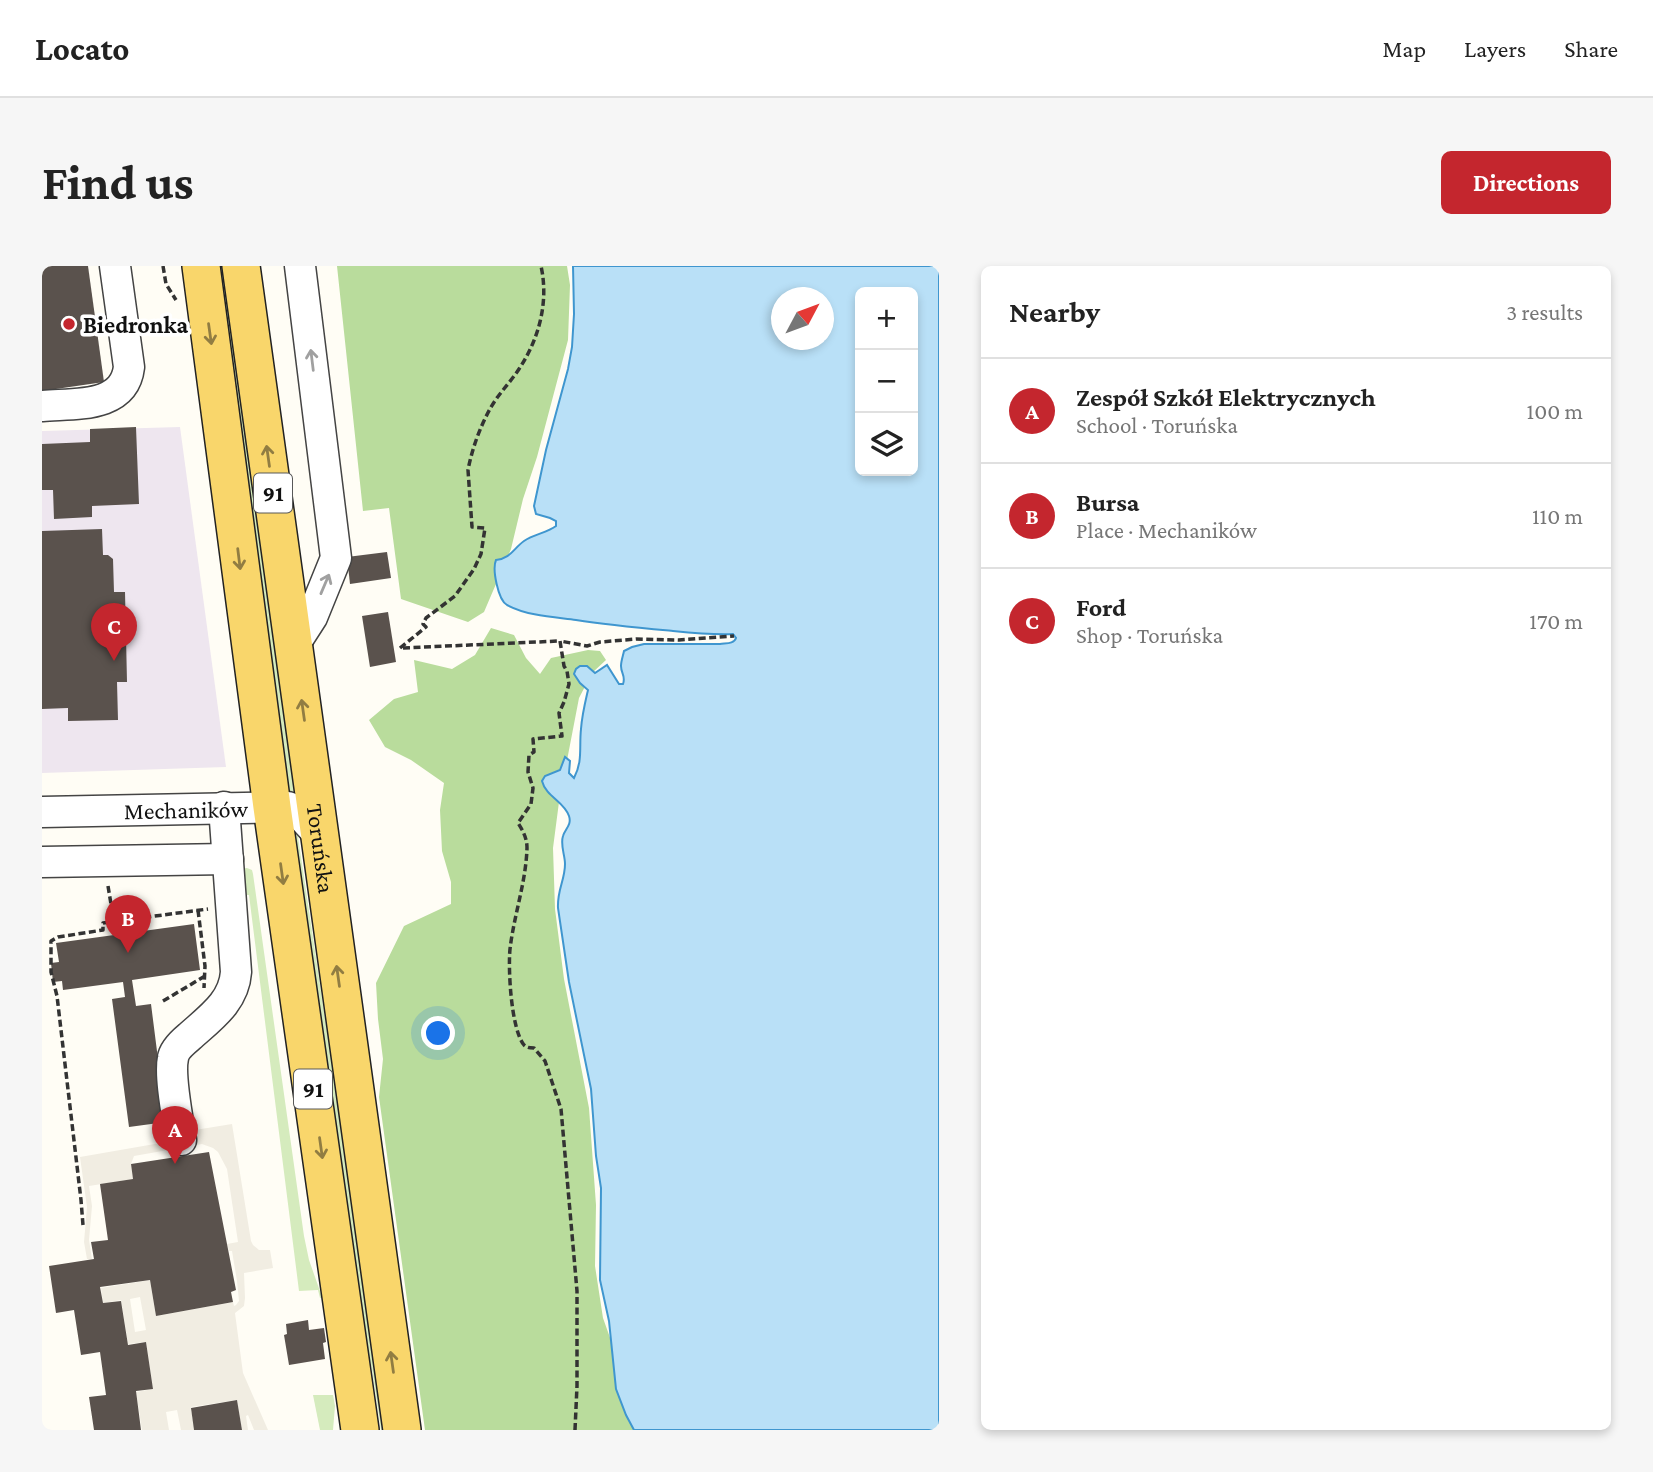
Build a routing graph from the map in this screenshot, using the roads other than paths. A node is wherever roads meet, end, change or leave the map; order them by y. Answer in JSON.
{"nodes":[{"id":1,"x":115,"y":266,"type":"edge"},
{"id":2,"x":201,"y":266,"type":"edge"},
{"id":3,"x":242,"y":266,"type":"edge"},
{"id":4,"x":300,"y":266,"type":"edge"},
{"id":5,"x":42,"y":406,"type":"edge"},
{"id":6,"x":294,"y":645,"type":"junction"},
{"id":7,"x":224,"y":807,"type":"junction"},
{"id":8,"x":272,"y":807,"type":"junction"},
{"id":9,"x":42,"y":812,"type":"edge"},
{"id":10,"x":318,"y":834,"type":"junction"},
{"id":11,"x":228,"y":859,"type":"junction"},
{"id":12,"x":42,"y":862,"type":"edge"},
{"id":13,"x":181,"y":1140,"type":"dead end"},
{"id":14,"x":360,"y":1430,"type":"edge"},
{"id":15,"x":402,"y":1430,"type":"edge"}],
"edges":[{"from":1,"to":5,"type":"street"},
{"from":2,"to":8,"type":"main road","name":"Toruńska","number":"91","one_way":true},
{"from":6,"to":3,"type":"main road","name":"Toruńska","number":"91","one_way":true},
{"from":6,"to":4,"type":"street","one_way":true},
{"from":10,"to":6,"type":"main road","name":"Toruńska","number":"91","one_way":true},
{"from":7,"to":8,"type":"street","name":"Mechaników"},
{"from":7,"to":9,"type":"street","name":"Mechaników"},
{"from":7,"to":11,"type":"street"},
{"from":8,"to":10,"type":"street","name":"Mechaników"},
{"from":8,"to":14,"type":"main road","name":"Toruńska","number":"91","one_way":true},
{"from":15,"to":10,"type":"main road","name":"Toruńska","number":"91","one_way":true},
{"from":11,"to":12,"type":"street"},
{"from":11,"to":13,"type":"street"}]}
